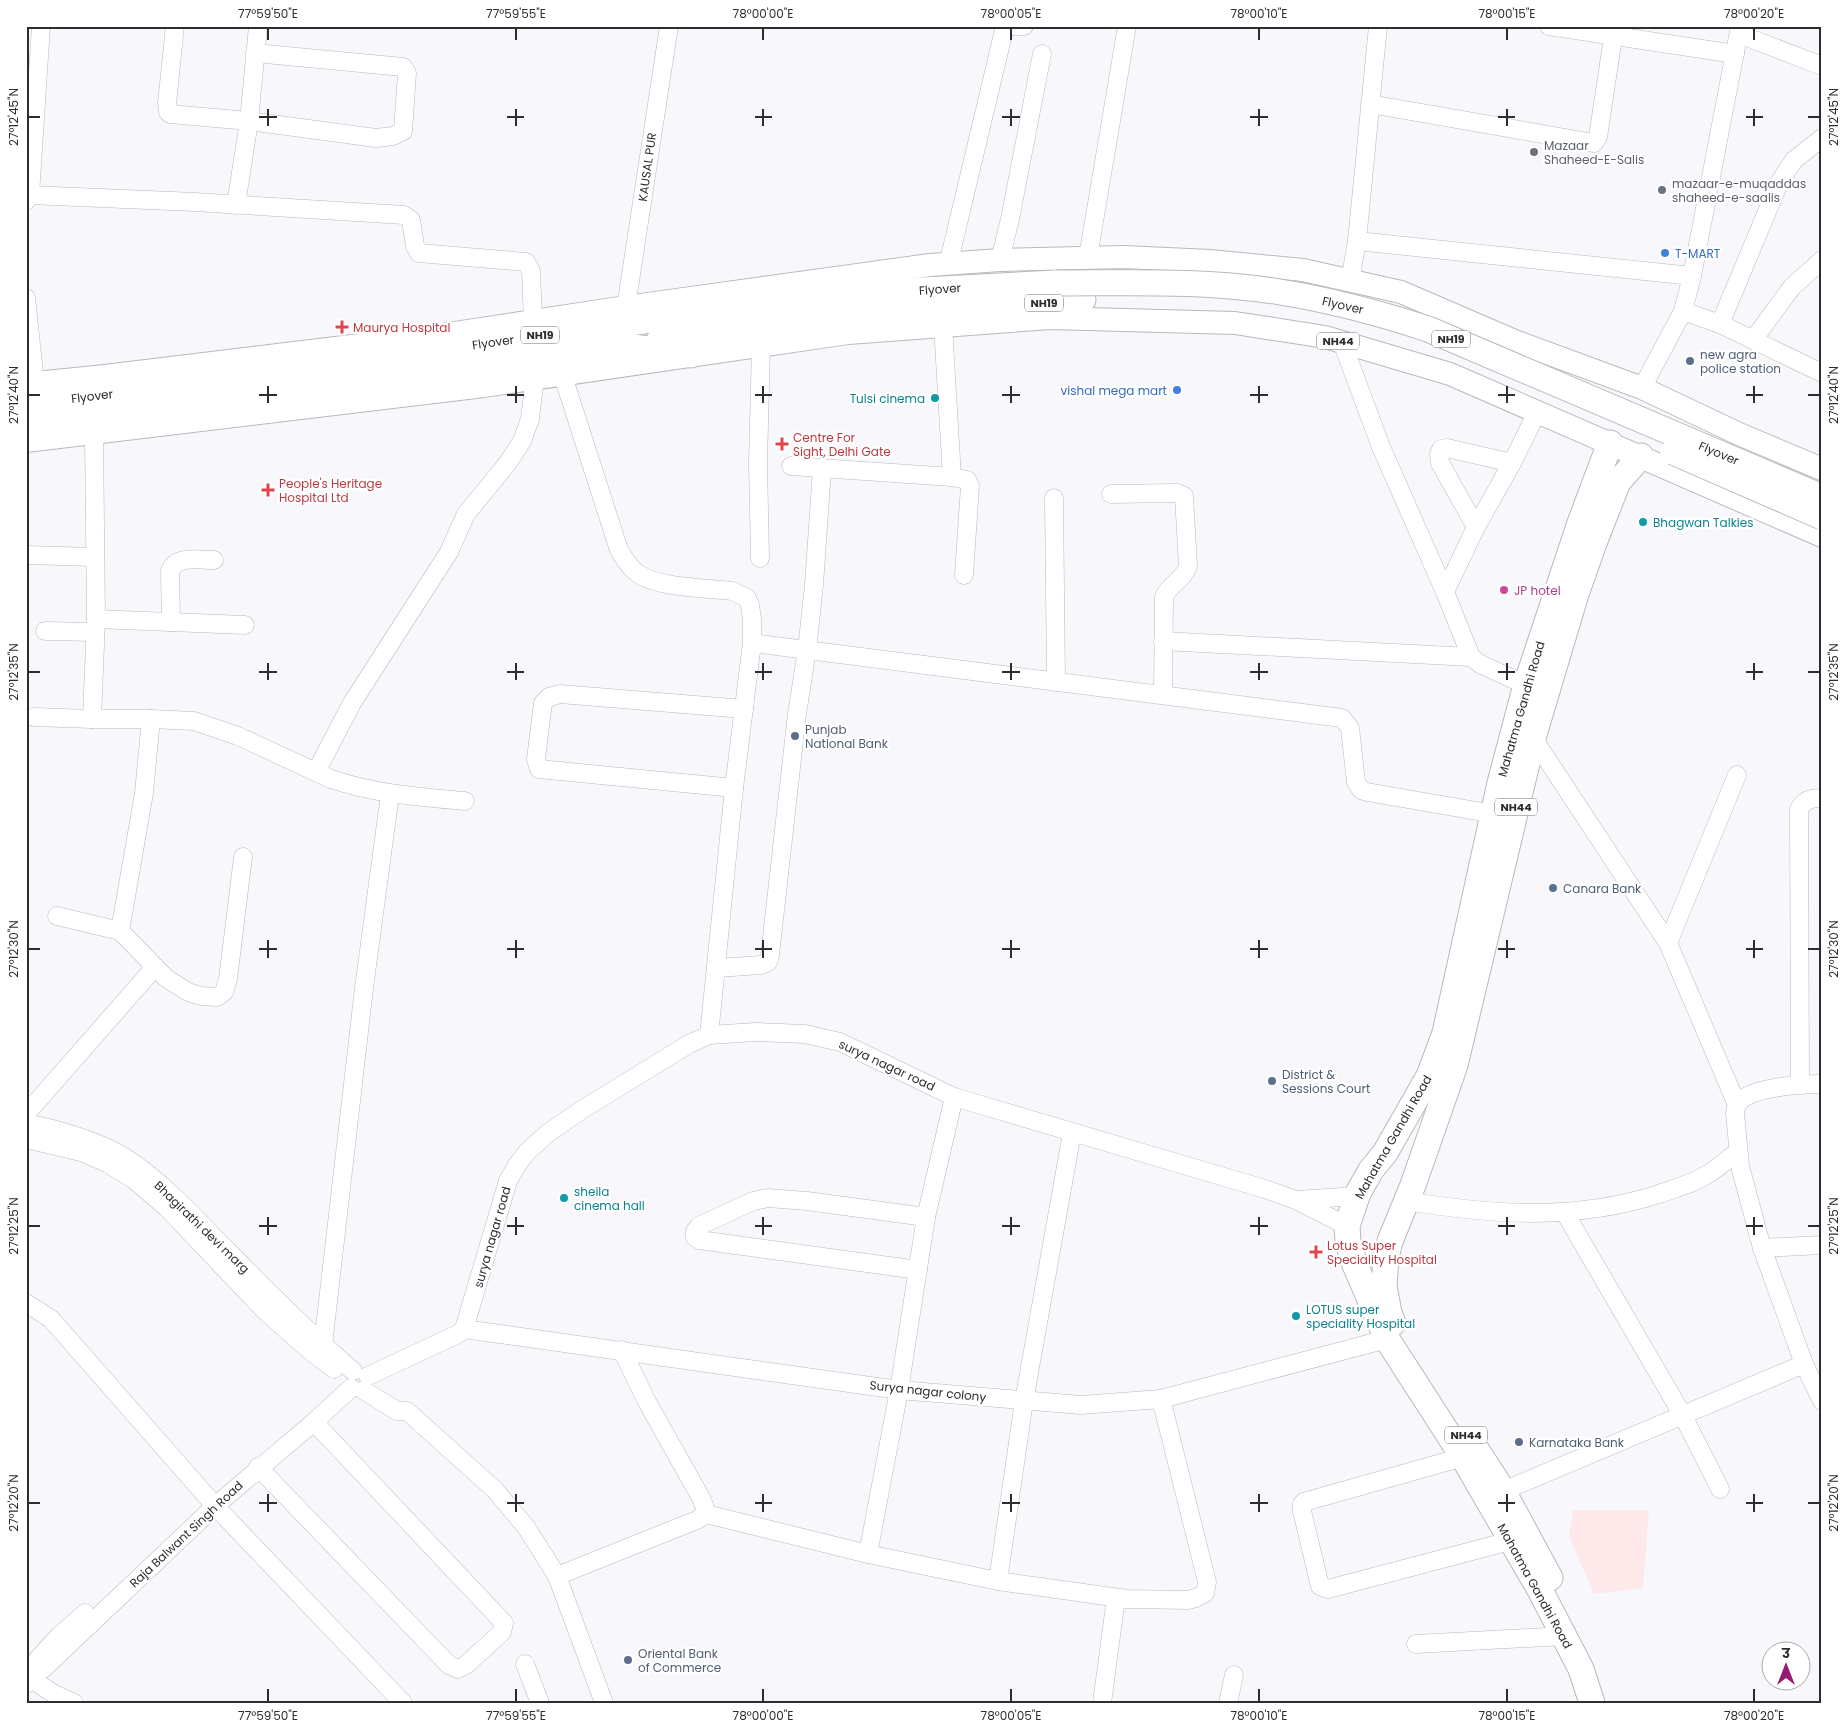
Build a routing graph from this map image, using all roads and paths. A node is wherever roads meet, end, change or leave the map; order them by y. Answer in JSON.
{"nodes":[{"id":1,"x":41,"y":26,"type":"edge"},
{"id":2,"x":175,"y":26,"type":"edge"},
{"id":3,"x":258,"y":26,"type":"edge"},
{"id":4,"x":669,"y":26,"type":"edge"},
{"id":5,"x":1005,"y":26,"type":"edge"},
{"id":6,"x":1014,"y":26,"type":"edge"},
{"id":7,"x":1024,"y":26,"type":"edge"},
{"id":8,"x":1127,"y":26,"type":"edge"},
{"id":9,"x":1378,"y":26,"type":"edge"},
{"id":10,"x":1549,"y":26,"type":"edge"},
{"id":11,"x":1739,"y":30,"type":"edge"},
{"id":12,"x":1612,"y":36,"type":"junction"},
{"id":13,"x":255,"y":53,"type":"junction"},
{"id":14,"x":1042,"y":54,"type":"dead end"},
{"id":15,"x":1735,"y":54,"type":"junction"},
{"id":16,"x":1822,"y":66,"type":"edge"},
{"id":17,"x":1370,"y":104,"type":"junction"},
{"id":18,"x":249,"y":120,"type":"junction"},
{"id":19,"x":1822,"y":138,"type":"edge"},
{"id":20,"x":28,"y":198,"type":"edge"},
{"id":21,"x":236,"y":205,"type":"junction"},
{"id":22,"x":1356,"y":241,"type":"junction"},
{"id":23,"x":1088,"y":258,"type":"junction"},
{"id":24,"x":1000,"y":260,"type":"junction"},
{"id":25,"x":1822,"y":260,"type":"edge"},
{"id":26,"x":948,"y":265,"type":"junction"},
{"id":27,"x":1692,"y":276,"type":"junction"},
{"id":28,"x":1350,"y":281,"type":"junction"},
{"id":29,"x":26,"y":298,"type":"edge"},
{"id":30,"x":626,"y":307,"type":"junction"},
{"id":31,"x":1683,"y":311,"type":"junction"},
{"id":32,"x":533,"y":321,"type":"junction"},
{"id":33,"x":1720,"y":324,"type":"junction"},
{"id":34,"x":943,"y":326,"type":"junction"},
{"id":35,"x":1754,"y":340,"type":"junction"},
{"id":36,"x":1342,"y":342,"type":"junction"},
{"id":37,"x":761,"y":345,"type":"junction"},
{"id":38,"x":628,"y":346,"type":"junction"},
{"id":39,"x":691,"y":355,"type":"junction"},
{"id":40,"x":1587,"y":368,"type":"junction"},
{"id":41,"x":562,"y":373,"type":"junction"},
{"id":42,"x":1822,"y":373,"type":"edge"},
{"id":43,"x":535,"y":377,"type":"junction"},
{"id":44,"x":1642,"y":388,"type":"junction"},
{"id":45,"x":29,"y":390,"type":"edge"},
{"id":46,"x":1537,"y":412,"type":"junction"},
{"id":47,"x":1705,"y":418,"type":"junction"},
{"id":48,"x":1560,"y":422,"type":"junction"},
{"id":49,"x":26,"y":423,"type":"edge"},
{"id":50,"x":94,"y":433,"type":"junction"},
{"id":51,"x":26,"y":441,"type":"edge"},
{"id":52,"x":1610,"y":443,"type":"junction"},
{"id":53,"x":1641,"y":456,"type":"junction"},
{"id":54,"x":1512,"y":463,"type":"junction"},
{"id":55,"x":791,"y":466,"type":"dead end"},
{"id":56,"x":822,"y":468,"type":"junction"},
{"id":57,"x":1822,"y":469,"type":"edge"},
{"id":58,"x":1681,"y":473,"type":"junction"},
{"id":59,"x":952,"y":477,"type":"junction"},
{"id":60,"x":1111,"y":494,"type":"dead end"},
{"id":61,"x":1822,"y":497,"type":"edge"},
{"id":62,"x":1054,"y":498,"type":"dead end"},
{"id":63,"x":1822,"y":516,"type":"edge"},
{"id":64,"x":1476,"y":527,"type":"junction"},
{"id":65,"x":1822,"y":536,"type":"edge"},
{"id":66,"x":26,"y":555,"type":"edge"},
{"id":67,"x":95,"y":557,"type":"junction"},
{"id":68,"x":760,"y":558,"type":"dead end"},
{"id":69,"x":214,"y":560,"type":"dead end"},
{"id":70,"x":964,"y":575,"type":"dead end"},
{"id":71,"x":1445,"y":592,"type":"junction"},
{"id":72,"x":171,"y":622,"type":"junction"},
{"id":73,"x":96,"y":625,"type":"junction"},
{"id":74,"x":244,"y":625,"type":"dead end"},
{"id":75,"x":45,"y":631,"type":"dead end"},
{"id":76,"x":1163,"y":641,"type":"junction"},
{"id":77,"x":752,"y":643,"type":"junction"},
{"id":78,"x":807,"y":650,"type":"junction"},
{"id":79,"x":1471,"y":657,"type":"junction"},
{"id":80,"x":1056,"y":682,"type":"junction"},
{"id":81,"x":1526,"y":685,"type":"junction"},
{"id":82,"x":1163,"y":694,"type":"junction"},
{"id":83,"x":744,"y":709,"type":"junction"},
{"id":84,"x":34,"y":717,"type":"dead end"},
{"id":85,"x":92,"y":719,"type":"junction"},
{"id":86,"x":150,"y":719,"type":"junction"},
{"id":87,"x":1533,"y":738,"type":"junction"},
{"id":88,"x":316,"y":772,"type":"junction"},
{"id":89,"x":1737,"y":776,"type":"dead end"},
{"id":90,"x":734,"y":788,"type":"junction"},
{"id":91,"x":390,"y":794,"type":"junction"},
{"id":92,"x":1822,"y":798,"type":"edge"},
{"id":93,"x":465,"y":801,"type":"dead end"},
{"id":94,"x":1494,"y":814,"type":"junction"},
{"id":95,"x":243,"y":857,"type":"dead end"},
{"id":96,"x":57,"y":916,"type":"dead end"},
{"id":97,"x":120,"y":931,"type":"junction"},
{"id":98,"x":1668,"y":943,"type":"junction"},
{"id":99,"x":155,"y":967,"type":"junction"},
{"id":100,"x":717,"y":968,"type":"junction"},
{"id":101,"x":709,"y":1036,"type":"junction"},
{"id":102,"x":1822,"y":1084,"type":"edge"},
{"id":103,"x":1800,"y":1085,"type":"junction"},
{"id":104,"x":954,"y":1097,"type":"junction"},
{"id":105,"x":1736,"y":1105,"type":"junction"},
{"id":106,"x":26,"y":1114,"type":"edge"},
{"id":107,"x":26,"y":1124,"type":"edge"},
{"id":108,"x":1072,"y":1133,"type":"junction"},
{"id":109,"x":26,"y":1139,"type":"edge"},
{"id":110,"x":1738,"y":1151,"type":"junction"},
{"id":111,"x":1385,"y":1153,"type":"junction"},
{"id":112,"x":1419,"y":1169,"type":"junction"},
{"id":113,"x":1357,"y":1196,"type":"junction"},
{"id":114,"x":1296,"y":1200,"type":"junction"},
{"id":115,"x":1407,"y":1202,"type":"junction"},
{"id":116,"x":1565,"y":1213,"type":"junction"},
{"id":117,"x":926,"y":1217,"type":"junction"},
{"id":118,"x":1347,"y":1234,"type":"junction"},
{"id":119,"x":1390,"y":1241,"type":"junction"},
{"id":120,"x":1822,"y":1245,"type":"edge"},
{"id":121,"x":1762,"y":1248,"type":"junction"},
{"id":122,"x":918,"y":1270,"type":"junction"},
{"id":123,"x":26,"y":1303,"type":"edge"},
{"id":124,"x":464,"y":1329,"type":"junction"},
{"id":125,"x":1387,"y":1339,"type":"junction"},
{"id":126,"x":323,"y":1345,"type":"junction"},
{"id":127,"x":622,"y":1350,"type":"junction"},
{"id":128,"x":1804,"y":1364,"type":"junction"},
{"id":129,"x":357,"y":1381,"type":"junction"},
{"id":130,"x":898,"y":1390,"type":"junction"},
{"id":131,"x":1161,"y":1399,"type":"junction"},
{"id":132,"x":1024,"y":1401,"type":"junction"},
{"id":133,"x":1822,"y":1401,"type":"edge"},
{"id":134,"x":1682,"y":1414,"type":"junction"},
{"id":135,"x":314,"y":1422,"type":"junction"},
{"id":136,"x":1463,"y":1457,"type":"junction"},
{"id":137,"x":258,"y":1468,"type":"junction"},
{"id":138,"x":1720,"y":1489,"type":"dead end"},
{"id":139,"x":1503,"y":1491,"type":"junction"},
{"id":140,"x":212,"y":1503,"type":"junction"},
{"id":141,"x":706,"y":1514,"type":"junction"},
{"id":142,"x":1510,"y":1541,"type":"junction"},
{"id":143,"x":868,"y":1554,"type":"junction"},
{"id":144,"x":557,"y":1576,"type":"junction"},
{"id":145,"x":998,"y":1581,"type":"junction"},
{"id":146,"x":1116,"y":1598,"type":"junction"},
{"id":147,"x":1564,"y":1636,"type":"junction"},
{"id":148,"x":1416,"y":1644,"type":"dead end"},
{"id":149,"x":525,"y":1664,"type":"dead end"},
{"id":150,"x":1234,"y":1675,"type":"dead end"},
{"id":151,"x":30,"y":1678,"type":"edge"},
{"id":152,"x":1591,"y":1701,"type":"edge"},
{"id":153,"x":74,"y":1703,"type":"edge"},
{"id":154,"x":404,"y":1703,"type":"edge"},
{"id":155,"x":540,"y":1703,"type":"edge"},
{"id":156,"x":604,"y":1703,"type":"edge"},
{"id":157,"x":1102,"y":1703,"type":"edge"},
{"id":158,"x":1228,"y":1703,"type":"edge"}],
"edges":[{"from":1,"to":20,"type":"street"},
{"from":2,"to":18,"type":"street"},
{"from":3,"to":13,"type":"street"},
{"from":4,"to":30,"type":"street","name":"KAUSAL PUR"},
{"from":5,"to":26,"type":"street"},
{"from":6,"to":7,"type":"street"},
{"from":8,"to":23,"type":"street"},
{"from":9,"to":17,"type":"street"},
{"from":10,"to":12,"type":"street"},
{"from":11,"to":15,"type":"street"},
{"from":11,"to":16,"type":"street"},
{"from":12,"to":15,"type":"street"},
{"from":12,"to":17,"type":"street"},
{"from":13,"to":18,"type":"street"},
{"from":13,"to":18,"type":"street"},
{"from":14,"to":24,"type":"street"},
{"from":15,"to":27,"type":"street"},
{"from":17,"to":22,"type":"street"},
{"from":18,"to":21,"type":"street"},
{"from":19,"to":33,"type":"street"},
{"from":20,"to":21,"type":"street"},
{"from":21,"to":32,"type":"street"},
{"from":22,"to":27,"type":"street"},
{"from":22,"to":28,"type":"street"},
{"from":23,"to":24,"type":"main road"},
{"from":23,"to":28,"type":"main road"},
{"from":24,"to":26,"type":"main road"},
{"from":25,"to":35,"type":"street"},
{"from":26,"to":30,"type":"main road"},
{"from":27,"to":31,"type":"street"},
{"from":28,"to":40,"type":"main road"},
{"from":29,"to":45,"type":"street"},
{"from":30,"to":32,"type":"main road"},
{"from":31,"to":33,"type":"street"},
{"from":31,"to":44,"type":"street"},
{"from":32,"to":45,"type":"main road"},
{"from":33,"to":35,"type":"street"},
{"from":34,"to":36,"type":"main road","number":"NH44"},
{"from":34,"to":37,"type":"main road"},
{"from":34,"to":59,"type":"street"},
{"from":35,"to":42,"type":"street"},
{"from":36,"to":46,"type":"main road","number":"NH44"},
{"from":36,"to":71,"type":"street"},
{"from":37,"to":39,"type":"main road"},
{"from":37,"to":68,"type":"street"},
{"from":38,"to":39,"type":"highway"},
{"from":38,"to":49,"type":"highway","number":"NH19"},
{"from":38,"to":63,"type":"highway","name":"Flyover","number":"NH19","bridge":true},
{"from":39,"to":41,"type":"main road"},
{"from":40,"to":44,"type":"main road"},
{"from":40,"to":48,"type":"main road"},
{"from":41,"to":43,"type":"main road"},
{"from":41,"to":77,"type":"street"},
{"from":43,"to":50,"type":"main road"},
{"from":43,"to":88,"type":"street"},
{"from":44,"to":47,"type":"main road"},
{"from":45,"to":61,"type":"highway","name":"Flyover","number":"NH19","bridge":true},
{"from":46,"to":48,"type":"main road","number":"NH44"},
{"from":46,"to":54,"type":"street"},
{"from":47,"to":57,"type":"main road"},
{"from":47,"to":58,"type":"main road"},
{"from":48,"to":52,"type":"main road","number":"NH44"},
{"from":50,"to":51,"type":"main road"},
{"from":50,"to":67,"type":"street"},
{"from":52,"to":53,"type":"main road"},
{"from":52,"to":81,"type":"highway","name":"Mahatma Gandhi Road","number":"NH44"},
{"from":53,"to":58,"type":"main road"},
{"from":53,"to":87,"type":"highway","name":"Mahatma Gandhi Road","number":"NH44"},
{"from":54,"to":64,"type":"street"},
{"from":54,"to":64,"type":"street"},
{"from":55,"to":56,"type":"street"},
{"from":56,"to":59,"type":"street"},
{"from":56,"to":78,"type":"street"},
{"from":58,"to":65,"type":"main road"},
{"from":59,"to":70,"type":"street"},
{"from":60,"to":76,"type":"street"},
{"from":62,"to":80,"type":"street"},
{"from":64,"to":71,"type":"street"},
{"from":66,"to":67,"type":"street"},
{"from":67,"to":73,"type":"street"},
{"from":69,"to":72,"type":"street"},
{"from":71,"to":79,"type":"street"},
{"from":72,"to":73,"type":"street"},
{"from":72,"to":74,"type":"street"},
{"from":73,"to":75,"type":"street"},
{"from":73,"to":85,"type":"street"},
{"from":76,"to":79,"type":"street"},
{"from":76,"to":82,"type":"street"},
{"from":77,"to":78,"type":"street"},
{"from":77,"to":83,"type":"street"},
{"from":78,"to":80,"type":"street"},
{"from":78,"to":100,"type":"street"},
{"from":79,"to":81,"type":"street"},
{"from":80,"to":82,"type":"street"},
{"from":81,"to":94,"type":"highway","name":"Mahatma Gandhi Road","number":"NH44"},
{"from":82,"to":94,"type":"street"},
{"from":83,"to":90,"type":"street"},
{"from":83,"to":90,"type":"street"},
{"from":84,"to":85,"type":"street"},
{"from":85,"to":86,"type":"street"},
{"from":86,"to":88,"type":"street"},
{"from":86,"to":97,"type":"street"},
{"from":87,"to":98,"type":"street"},
{"from":87,"to":112,"type":"highway","name":"Mahatma Gandhi Road","number":"NH44"},
{"from":88,"to":91,"type":"street"},
{"from":89,"to":98,"type":"street"},
{"from":90,"to":100,"type":"street"},
{"from":91,"to":93,"type":"street"},
{"from":91,"to":126,"type":"street"},
{"from":92,"to":103,"type":"street"},
{"from":94,"to":111,"type":"highway","name":"Mahatma Gandhi Road","number":"NH44"},
{"from":95,"to":99,"type":"street"},
{"from":96,"to":97,"type":"street"},
{"from":97,"to":99,"type":"street"},
{"from":98,"to":105,"type":"street"},
{"from":99,"to":106,"type":"street"},
{"from":100,"to":101,"type":"street"},
{"from":101,"to":104,"type":"street","name":"surya nagar road"},
{"from":101,"to":124,"type":"street","name":"surya nagar road"},
{"from":102,"to":103,"type":"street"},
{"from":103,"to":105,"type":"street"},
{"from":104,"to":108,"type":"street","name":"surya nagar road"},
{"from":104,"to":117,"type":"street"},
{"from":105,"to":110,"type":"street"},
{"from":107,"to":126,"type":"street","name":"Bhagirathi devi marg"},
{"from":108,"to":114,"type":"street","name":"surya nagar road"},
{"from":108,"to":132,"type":"street"},
{"from":109,"to":129,"type":"street"},
{"from":110,"to":116,"type":"street"},
{"from":110,"to":121,"type":"street"},
{"from":111,"to":112,"type":"highway"},
{"from":111,"to":113,"type":"highway","name":"Mahatma Gandhi Road","number":"NH44"},
{"from":112,"to":115,"type":"highway","name":"Mahatma Gandhi Road","number":"NH44"},
{"from":113,"to":114,"type":"street"},
{"from":113,"to":118,"type":"highway","name":"Mahatma Gandhi Road","number":"NH44"},
{"from":114,"to":118,"type":"street","name":"surya nagar road"},
{"from":115,"to":116,"type":"street"},
{"from":115,"to":119,"type":"highway","name":"Mahatma Gandhi Road","number":"NH44"},
{"from":116,"to":134,"type":"street"},
{"from":117,"to":122,"type":"street"},
{"from":117,"to":122,"type":"street"},
{"from":118,"to":119,"type":"highway"},
{"from":118,"to":125,"type":"highway","name":"Mahatma Gandhi Road","number":"NH44"},
{"from":119,"to":139,"type":"highway","name":"Mahatma Gandhi Road","number":"NH44"},
{"from":120,"to":121,"type":"street"},
{"from":121,"to":128,"type":"street"},
{"from":122,"to":130,"type":"street"},
{"from":123,"to":140,"type":"street"},
{"from":124,"to":127,"type":"street","name":"Surya nagar colony"},
{"from":124,"to":129,"type":"street"},
{"from":125,"to":131,"type":"street","name":"Surya nagar colony"},
{"from":125,"to":136,"type":"highway","name":"Mahatma Gandhi Road","number":"NH44"},
{"from":126,"to":129,"type":"street","name":"Bhagirathi devi marg"},
{"from":127,"to":130,"type":"street","name":"Surya nagar colony"},
{"from":127,"to":141,"type":"street"},
{"from":128,"to":133,"type":"street"},
{"from":128,"to":134,"type":"street"},
{"from":129,"to":135,"type":"street","name":"Raja Balwant Singh Road"},
{"from":129,"to":140,"type":"street"},
{"from":129,"to":144,"type":"street"},
{"from":130,"to":132,"type":"street","name":"Surya nagar colony"},
{"from":130,"to":143,"type":"street"},
{"from":131,"to":132,"type":"street","name":"Surya nagar colony"},
{"from":131,"to":146,"type":"street"},
{"from":132,"to":145,"type":"street"},
{"from":134,"to":138,"type":"street"},
{"from":134,"to":139,"type":"street"},
{"from":135,"to":137,"type":"street","name":"Raja Balwant Singh Road"},
{"from":135,"to":137,"type":"street"},
{"from":136,"to":142,"type":"highway","name":"Mahatma Gandhi Road","number":"NH44"},
{"from":136,"to":142,"type":"street"},
{"from":137,"to":140,"type":"street","name":"Raja Balwant Singh Road"},
{"from":139,"to":152,"type":"highway","name":"Mahatma Gandhi Road","number":"NH44"},
{"from":140,"to":151,"type":"street"},
{"from":140,"to":154,"type":"street"},
{"from":141,"to":143,"type":"street"},
{"from":141,"to":144,"type":"street"},
{"from":142,"to":147,"type":"highway","name":"Mahatma Gandhi Road","number":"NH44"},
{"from":143,"to":145,"type":"street"},
{"from":144,"to":156,"type":"street"},
{"from":145,"to":146,"type":"street"},
{"from":146,"to":157,"type":"street"},
{"from":147,"to":148,"type":"street"},
{"from":147,"to":152,"type":"highway","name":"Mahatma Gandhi Road","number":"NH44"},
{"from":149,"to":155,"type":"street"},
{"from":150,"to":158,"type":"street"},
{"from":151,"to":153,"type":"street"}]}
